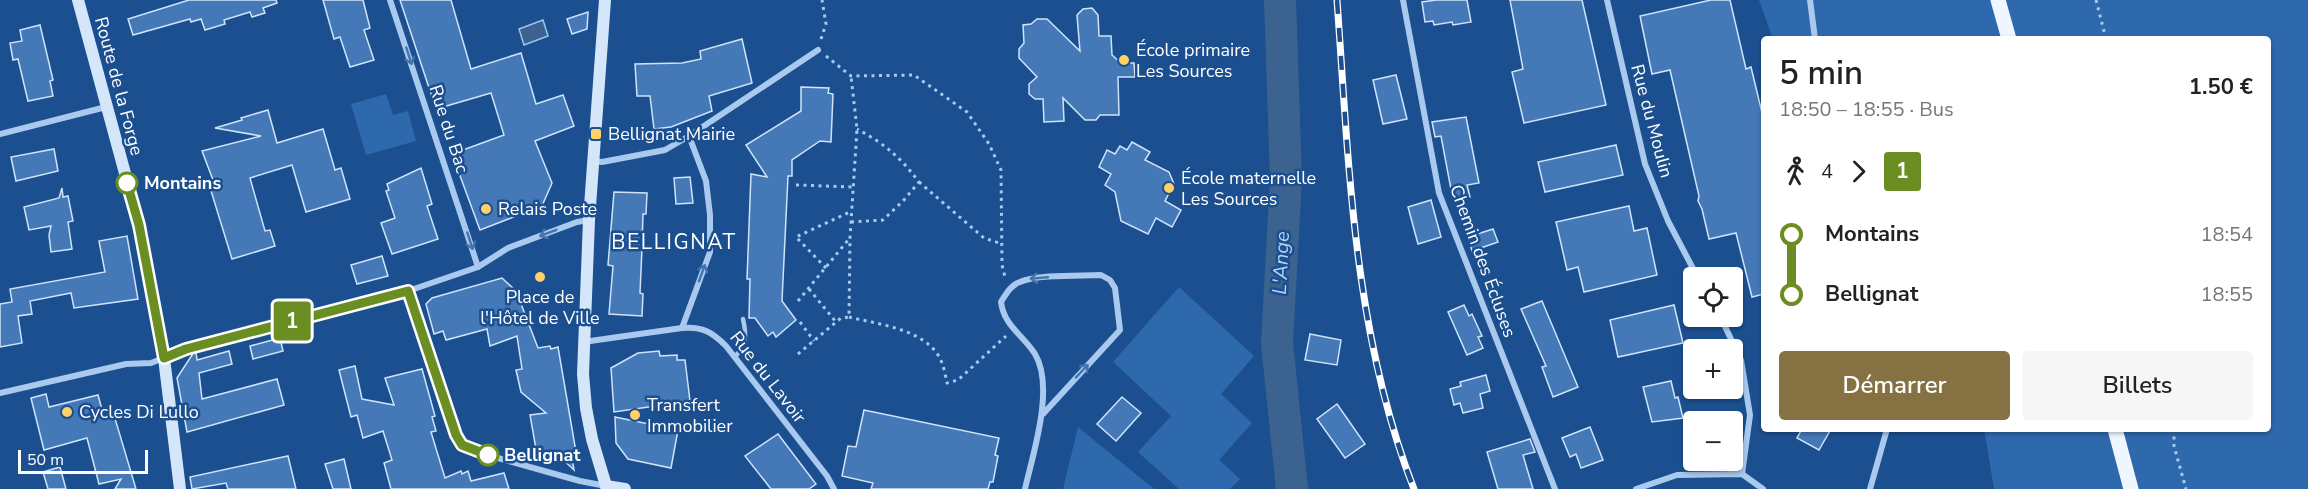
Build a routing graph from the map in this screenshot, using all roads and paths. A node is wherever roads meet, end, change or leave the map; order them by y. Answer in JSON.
{"nodes":[{"id":1,"x":78,"y":0,"type":"edge"},
{"id":2,"x":390,"y":0,"type":"edge"},
{"id":3,"x":604,"y":0,"type":"edge"},
{"id":4,"x":822,"y":0,"type":"edge"},
{"id":5,"x":1403,"y":0,"type":"edge"},
{"id":6,"x":1607,"y":0,"type":"edge"},
{"id":7,"x":1810,"y":0,"type":"edge"},
{"id":8,"x":1998,"y":0,"type":"edge"},
{"id":9,"x":2096,"y":0,"type":"edge"},
{"id":10,"x":1815,"y":36,"type":"edge"},
{"id":11,"x":2007,"y":36,"type":"edge"},
{"id":12,"x":2105,"y":36,"type":"edge"},
{"id":13,"x":818,"y":50,"type":"junction"},
{"id":14,"x":850,"y":76,"type":"junction"},
{"id":15,"x":106,"y":107,"type":"junction"},
{"id":16,"x":857,"y":129,"type":"junction"},
{"id":17,"x":0,"y":134,"type":"edge"},
{"id":18,"x":689,"y":136,"type":"junction"},
{"id":19,"x":593,"y":161,"type":"junction"},
{"id":20,"x":919,"y":182,"type":"junction"},
{"id":21,"x":796,"y":185,"type":"dead end"},
{"id":22,"x":854,"y":187,"type":"junction"},
{"id":23,"x":852,"y":211,"type":"junction"},
{"id":24,"x":589,"y":220,"type":"junction"},
{"id":25,"x":851,"y":222,"type":"junction"},
{"id":26,"x":850,"y":238,"type":"junction"},
{"id":27,"x":1002,"y":243,"type":"junction"},
{"id":28,"x":478,"y":267,"type":"junction"},
{"id":29,"x":1692,"y":267,"type":"edge"},
{"id":30,"x":826,"y":268,"type":"junction"},
{"id":31,"x":809,"y":289,"type":"junction"},
{"id":32,"x":408,"y":291,"type":"junction"},
{"id":33,"x":1008,"y":291,"type":"junction"},
{"id":34,"x":798,"y":301,"type":"dead end"},
{"id":35,"x":849,"y":317,"type":"junction"},
{"id":36,"x":743,"y":319,"type":"dead end"},
{"id":37,"x":800,"y":322,"type":"dead end"},
{"id":38,"x":836,"y":322,"type":"junction"},
{"id":39,"x":1724,"y":327,"type":"edge"},
{"id":40,"x":682,"y":328,"type":"junction"},
{"id":41,"x":1014,"y":328,"type":"junction"},
{"id":42,"x":814,"y":341,"type":"junction"},
{"id":43,"x":583,"y":342,"type":"junction"},
{"id":44,"x":798,"y":354,"type":"dead end"},
{"id":45,"x":735,"y":357,"type":"junction"},
{"id":46,"x":164,"y":358,"type":"junction"},
{"id":47,"x":0,"y":393,"type":"edge"},
{"id":48,"x":1043,"y":414,"type":"junction"},
{"id":49,"x":1886,"y":432,"type":"edge"},
{"id":50,"x":2116,"y":432,"type":"edge"},
{"id":51,"x":2174,"y":432,"type":"edge"},
{"id":52,"x":1742,"y":474,"type":"junction"},
{"id":53,"x":607,"y":487,"type":"edge"},
{"id":54,"x":180,"y":489,"type":"edge"},
{"id":55,"x":625,"y":489,"type":"edge"},
{"id":56,"x":834,"y":489,"type":"edge"},
{"id":57,"x":1025,"y":489,"type":"edge"},
{"id":58,"x":1555,"y":489,"type":"edge"},
{"id":59,"x":1636,"y":489,"type":"edge"},
{"id":60,"x":1763,"y":489,"type":"edge"},
{"id":61,"x":1870,"y":489,"type":"edge"},
{"id":62,"x":2131,"y":489,"type":"edge"},
{"id":63,"x":2186,"y":489,"type":"edge"}],
"edges":[{"from":1,"to":15,"type":"main road","name":"Route de la Forge"},
{"from":2,"to":28,"type":"street","name":"Rue du Bac","one_way":true},
{"from":3,"to":19,"type":"main road"},
{"from":4,"to":13,"type":"path"},
{"from":5,"to":58,"type":"street","name":"Chemin des Écluses"},
{"from":6,"to":29,"type":"street","name":"Rue du Moulin"},
{"from":7,"to":10,"type":"street"},
{"from":8,"to":11,"type":"main road"},
{"from":9,"to":12,"type":"path"},
{"from":13,"to":14,"type":"path"},
{"from":13,"to":18,"type":"street"},
{"from":14,"to":16,"type":"path"},
{"from":14,"to":27,"type":"path"},
{"from":15,"to":17,"type":"street"},
{"from":15,"to":46,"type":"main road","name":"Route de la Forge"},
{"from":16,"to":20,"type":"path"},
{"from":16,"to":22,"type":"path"},
{"from":18,"to":19,"type":"street"},
{"from":40,"to":18,"type":"street","one_way":true},
{"from":19,"to":24,"type":"main road"},
{"from":20,"to":25,"type":"path"},
{"from":20,"to":27,"type":"path"},
{"from":21,"to":22,"type":"path"},
{"from":22,"to":23,"type":"path"},
{"from":23,"to":25,"type":"path"},
{"from":23,"to":30,"type":"path"},
{"from":24,"to":28,"type":"street","one_way":true},
{"from":24,"to":43,"type":"main road"},
{"from":25,"to":26,"type":"path"},
{"from":26,"to":30,"type":"path"},
{"from":26,"to":35,"type":"path"},
{"from":27,"to":33,"type":"path"},
{"from":28,"to":32,"type":"street"},
{"from":30,"to":31,"type":"path"},
{"from":31,"to":34,"type":"path"},
{"from":31,"to":38,"type":"path"},
{"from":32,"to":46,"type":"street"},
{"from":32,"to":53,"type":"street"},
{"from":33,"to":41,"type":"street"},
{"from":48,"to":33,"type":"street","one_way":true},
{"from":35,"to":38,"type":"path"},
{"from":35,"to":41,"type":"path"},
{"from":36,"to":45,"type":"lane"},
{"from":37,"to":42,"type":"path"},
{"from":38,"to":42,"type":"path"},
{"from":39,"to":52,"type":"street"},
{"from":40,"to":43,"type":"street","name":"Rue du Lavoir"},
{"from":40,"to":45,"type":"street","name":"Rue du Lavoir"},
{"from":41,"to":48,"type":"street"},
{"from":42,"to":44,"type":"path"},
{"from":43,"to":53,"type":"main road"},
{"from":45,"to":56,"type":"street","name":"Rue du Lavoir"},
{"from":46,"to":47,"type":"street"},
{"from":46,"to":54,"type":"main road","name":"Route de la Forge"},
{"from":48,"to":57,"type":"street"},
{"from":49,"to":61,"type":"street"},
{"from":50,"to":62,"type":"main road"},
{"from":51,"to":63,"type":"path"},
{"from":52,"to":59,"type":"street"},
{"from":52,"to":60,"type":"street"},
{"from":53,"to":55,"type":"main road"}]}
